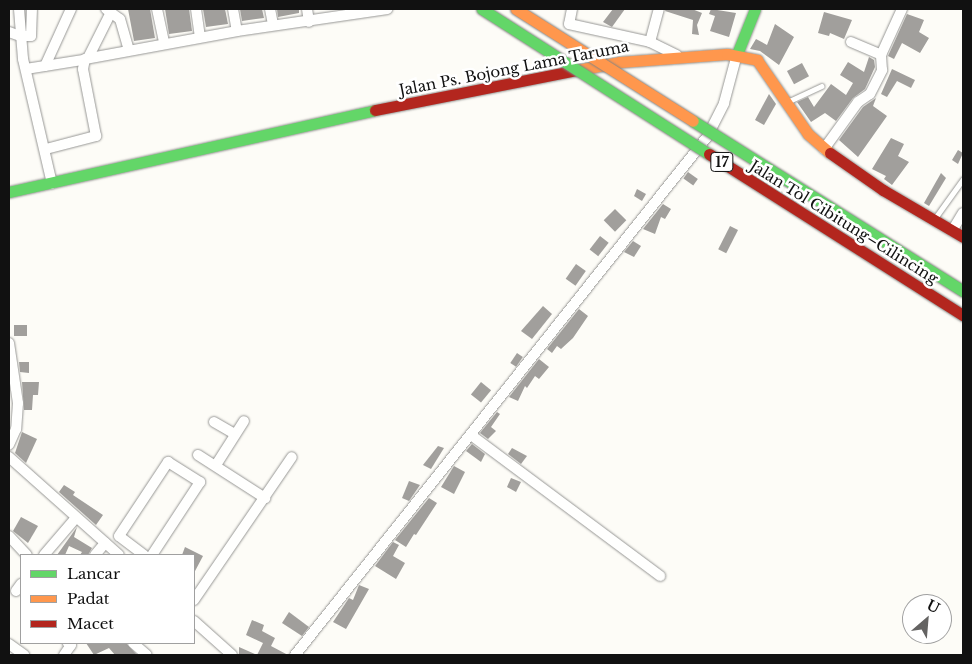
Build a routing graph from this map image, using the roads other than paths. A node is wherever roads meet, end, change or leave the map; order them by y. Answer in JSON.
{"nodes":[{"id":1,"x":19,"y":9,"type":"edge"},
{"id":2,"x":32,"y":9,"type":"edge"},
{"id":3,"x":71,"y":9,"type":"edge"},
{"id":4,"x":158,"y":9,"type":"edge"},
{"id":5,"x":196,"y":9,"type":"edge"},
{"id":6,"x":233,"y":9,"type":"edge"},
{"id":7,"x":270,"y":9,"type":"edge"},
{"id":8,"x":307,"y":9,"type":"edge"},
{"id":9,"x":382,"y":9,"type":"edge"},
{"id":10,"x":387,"y":9,"type":"edge"},
{"id":11,"x":482,"y":9,"type":"edge"},
{"id":12,"x":516,"y":9,"type":"edge"},
{"id":13,"x":572,"y":9,"type":"edge"},
{"id":14,"x":659,"y":9,"type":"edge"},
{"id":15,"x":755,"y":9,"type":"edge"},
{"id":16,"x":902,"y":9,"type":"edge"},
{"id":17,"x":108,"y":10,"type":"edge"},
{"id":18,"x":346,"y":12,"type":"edge"},
{"id":19,"x":309,"y":22,"type":"junction"},
{"id":20,"x":273,"y":25,"type":"junction"},
{"id":21,"x":237,"y":31,"type":"junction"},
{"id":22,"x":9,"y":32,"type":"edge"},
{"id":23,"x":20,"y":36,"type":"junction"},
{"id":24,"x":200,"y":37,"type":"junction"},
{"id":25,"x":650,"y":42,"type":"junction"},
{"id":26,"x":851,"y":42,"type":"dead end"},
{"id":27,"x":164,"y":43,"type":"junction"},
{"id":28,"x":129,"y":50,"type":"junction"},
{"id":29,"x":737,"y":54,"type":"junction"},
{"id":30,"x":677,"y":55,"type":"junction"},
{"id":31,"x":881,"y":55,"type":"junction"},
{"id":32,"x":86,"y":59,"type":"junction"},
{"id":33,"x":45,"y":66,"type":"junction"},
{"id":34,"x":26,"y":68,"type":"junction"},
{"id":35,"x":821,"y":86,"type":"dead end"},
{"id":36,"x":786,"y":102,"type":"junction"},
{"id":37,"x":824,"y":148,"type":"junction"},
{"id":38,"x":46,"y":149,"type":"junction"},
{"id":39,"x":963,"y":179,"type":"edge"},
{"id":40,"x":52,"y":184,"type":"junction"},
{"id":41,"x":9,"y":192,"type":"edge"},
{"id":42,"x":963,"y":213,"type":"edge"},
{"id":43,"x":933,"y":221,"type":"junction"},
{"id":44,"x":952,"y":231,"type":"junction"},
{"id":45,"x":963,"y":237,"type":"edge"},
{"id":46,"x":963,"y":291,"type":"edge"},
{"id":47,"x":963,"y":315,"type":"edge"},
{"id":48,"x":9,"y":343,"type":"edge"},
{"id":49,"x":244,"y":421,"type":"dead end"},
{"id":50,"x":214,"y":422,"type":"dead end"},
{"id":51,"x":235,"y":434,"type":"junction"},
{"id":52,"x":471,"y":435,"type":"junction"},
{"id":53,"x":9,"y":445,"type":"edge"},
{"id":54,"x":198,"y":456,"type":"dead end"},
{"id":55,"x":292,"y":457,"type":"dead end"},
{"id":56,"x":11,"y":462,"type":"edge"},
{"id":57,"x":216,"y":465,"type":"junction"},
{"id":58,"x":265,"y":498,"type":"junction"},
{"id":59,"x":76,"y":519,"type":"junction"},
{"id":60,"x":9,"y":536,"type":"edge"},
{"id":61,"x":104,"y":543,"type":"junction"},
{"id":62,"x":26,"y":554,"type":"edge"},
{"id":63,"x":45,"y":554,"type":"edge"},
{"id":64,"x":96,"y":554,"type":"edge"},
{"id":65,"x":118,"y":554,"type":"edge"},
{"id":66,"x":143,"y":554,"type":"edge"},
{"id":67,"x":153,"y":554,"type":"edge"},
{"id":68,"x":660,"y":576,"type":"dead end"},
{"id":69,"x":195,"y":599,"type":"edge"},
{"id":70,"x":195,"y":622,"type":"edge"},
{"id":71,"x":9,"y":644,"type":"edge"},
{"id":72,"x":70,"y":644,"type":"edge"},
{"id":73,"x":134,"y":644,"type":"edge"},
{"id":74,"x":24,"y":655,"type":"edge"},
{"id":75,"x":64,"y":655,"type":"edge"},
{"id":76,"x":147,"y":655,"type":"edge"},
{"id":77,"x":232,"y":655,"type":"edge"},
{"id":78,"x":295,"y":655,"type":"edge"}],
"edges":[{"from":1,"to":23,"type":"street"},
{"from":2,"to":23,"type":"street"},
{"from":3,"to":33,"type":"street"},
{"from":4,"to":27,"type":"street"},
{"from":5,"to":24,"type":"street"},
{"from":6,"to":21,"type":"street"},
{"from":7,"to":20,"type":"street"},
{"from":8,"to":19,"type":"street"},
{"from":9,"to":10,"type":"street"},
{"from":9,"to":18,"type":"street"},
{"from":11,"to":47,"type":"main road","name":"Jalan Tol Cibitung–Cilincing","number":"17","bridge":true},
{"from":12,"to":46,"type":"main road","name":"Jalan Tol Cibitung–Cilincing","number":"17","bridge":true},
{"from":13,"to":25,"type":"street"},
{"from":14,"to":25,"type":"street"},
{"from":15,"to":29,"type":"main road"},
{"from":16,"to":31,"type":"street"},
{"from":17,"to":28,"type":"street"},
{"from":17,"to":32,"type":"street"},
{"from":18,"to":19,"type":"street"},
{"from":19,"to":20,"type":"street"},
{"from":20,"to":21,"type":"street"},
{"from":21,"to":24,"type":"street"},
{"from":22,"to":23,"type":"street"},
{"from":23,"to":34,"type":"street"},
{"from":24,"to":27,"type":"street"},
{"from":25,"to":30,"type":"street"},
{"from":26,"to":31,"type":"street"},
{"from":27,"to":28,"type":"street"},
{"from":28,"to":32,"type":"street"},
{"from":29,"to":30,"type":"main road","name":"Jalan Ps. Bojong Lama Taruma"},
{"from":29,"to":36,"type":"main road","name":"Jalan Ps. Bojong Lama Taruma"},
{"from":29,"to":52,"type":"street"},
{"from":30,"to":40,"type":"main road","name":"Jalan Ps. Bojong Lama Taruma"},
{"from":31,"to":37,"type":"street"},
{"from":32,"to":33,"type":"street"},
{"from":32,"to":38,"type":"street"},
{"from":33,"to":34,"type":"street"},
{"from":34,"to":38,"type":"street"},
{"from":35,"to":36,"type":"lane"},
{"from":36,"to":37,"type":"main road","name":"Jalan Ps. Bojong Lama Taruma"},
{"from":37,"to":43,"type":"main road","name":"Jalan Ps. Bojong Lama Taruma"},
{"from":38,"to":40,"type":"street"},
{"from":39,"to":43,"type":"lane"},
{"from":40,"to":41,"type":"main road","name":"Jalan Ps. Bojong Lama Taruma"},
{"from":42,"to":44,"type":"street"},
{"from":43,"to":44,"type":"main road","name":"Jalan Ps. Bojong Lama Taruma"},
{"from":44,"to":45,"type":"main road","name":"Jalan Ps. Bojong Lama Taruma"},
{"from":48,"to":53,"type":"street"},
{"from":49,"to":51,"type":"street"},
{"from":50,"to":51,"type":"street"},
{"from":51,"to":57,"type":"street"},
{"from":52,"to":68,"type":"street"},
{"from":52,"to":78,"type":"street"},
{"from":54,"to":57,"type":"street"},
{"from":55,"to":58,"type":"street"},
{"from":56,"to":59,"type":"street"},
{"from":57,"to":58,"type":"street"},
{"from":58,"to":69,"type":"street"},
{"from":59,"to":61,"type":"street"},
{"from":59,"to":63,"type":"street"},
{"from":60,"to":62,"type":"street"},
{"from":61,"to":64,"type":"street"},
{"from":61,"to":65,"type":"street"},
{"from":66,"to":67,"type":"street"},
{"from":70,"to":77,"type":"street"},
{"from":71,"to":74,"type":"street"},
{"from":72,"to":75,"type":"street"},
{"from":73,"to":76,"type":"street"}]}
